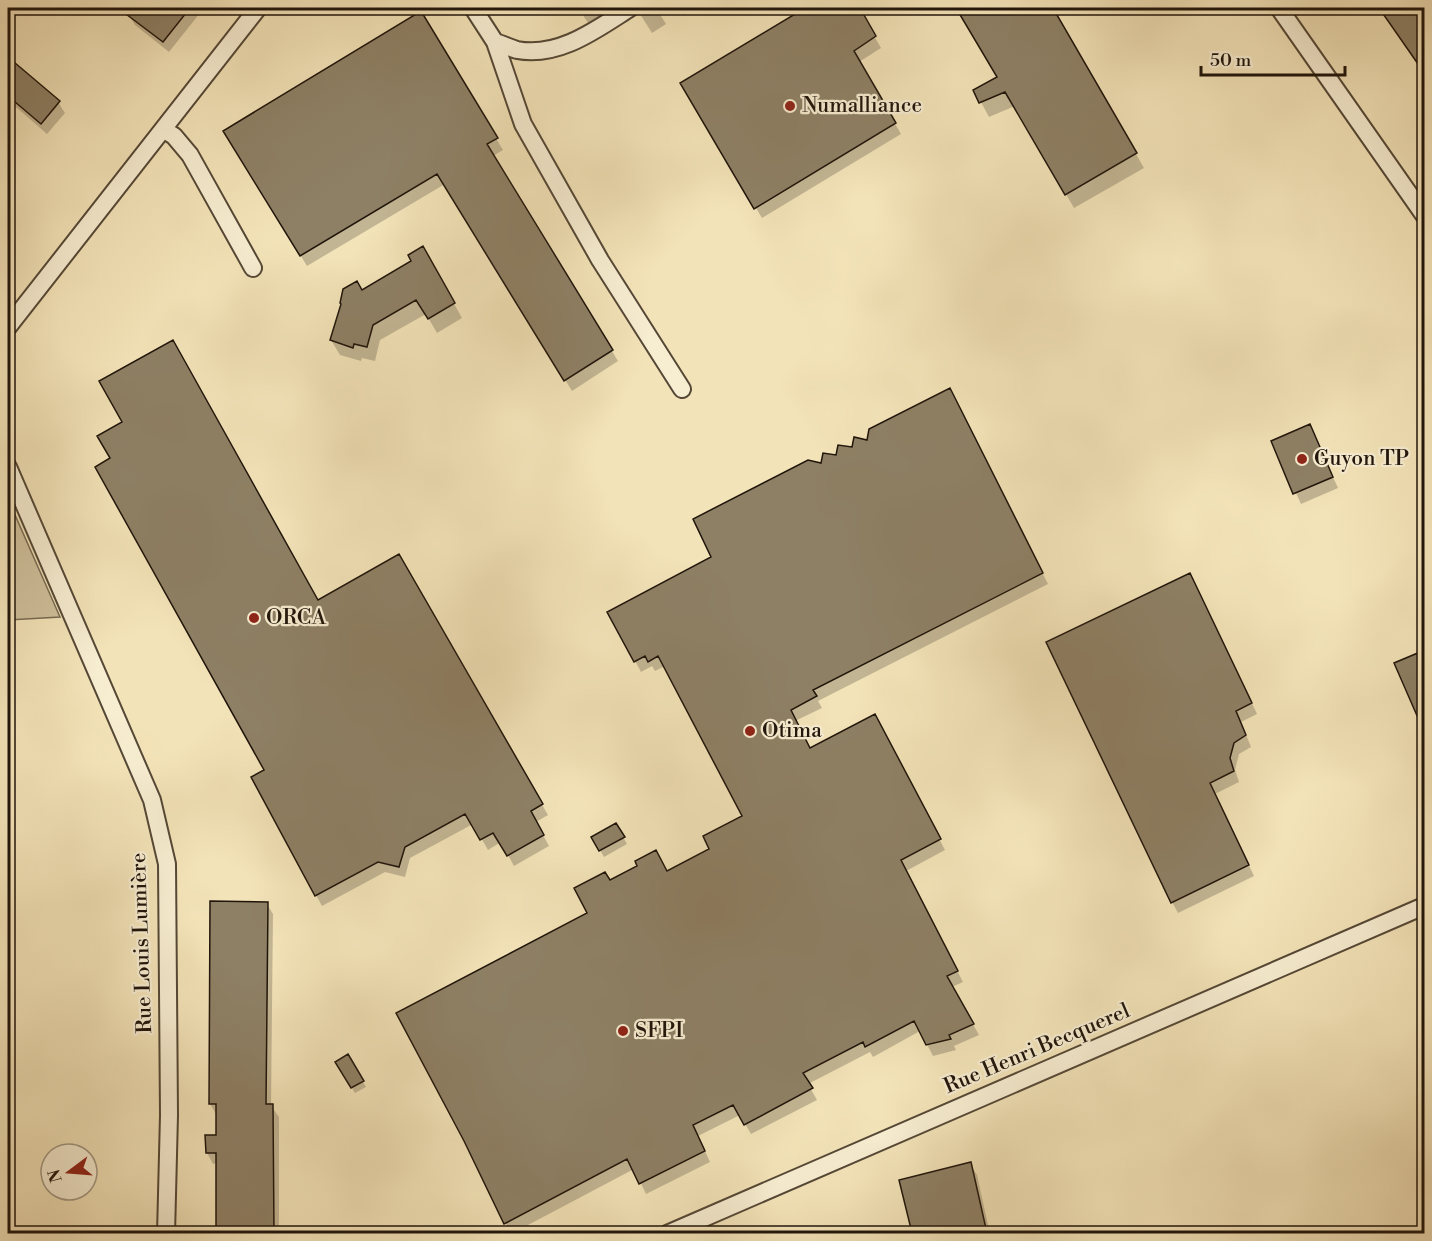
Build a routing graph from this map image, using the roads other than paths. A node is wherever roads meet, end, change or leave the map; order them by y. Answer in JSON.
{"nodes":[{"id":1,"x":258,"y":8,"type":"edge"},
{"id":2,"x":473,"y":8,"type":"edge"},
{"id":3,"x":630,"y":8,"type":"edge"},
{"id":4,"x":1279,"y":8,"type":"edge"},
{"id":5,"x":495,"y":42,"type":"junction"},
{"id":6,"x":163,"y":129,"type":"junction"},
{"id":7,"x":1425,"y":215,"type":"edge"},
{"id":8,"x":253,"y":268,"type":"dead end"},
{"id":9,"x":8,"y":327,"type":"edge"},
{"id":10,"x":682,"y":389,"type":"dead end"},
{"id":11,"x":8,"y":467,"type":"edge"},
{"id":12,"x":1425,"y":906,"type":"edge"},
{"id":13,"x":166,"y":1233,"type":"edge"},
{"id":14,"x":667,"y":1233,"type":"edge"}],
"edges":[{"from":1,"to":6,"type":"street"},
{"from":2,"to":5,"type":"street"},
{"from":3,"to":5,"type":"street"},
{"from":4,"to":7,"type":"street"},
{"from":5,"to":10,"type":"street"},
{"from":6,"to":8,"type":"street"},
{"from":6,"to":9,"type":"street"},
{"from":11,"to":13,"type":"street","name":"Rue Louis Lumière"},
{"from":12,"to":14,"type":"street","name":"Rue Henri Becquerel"}]}
